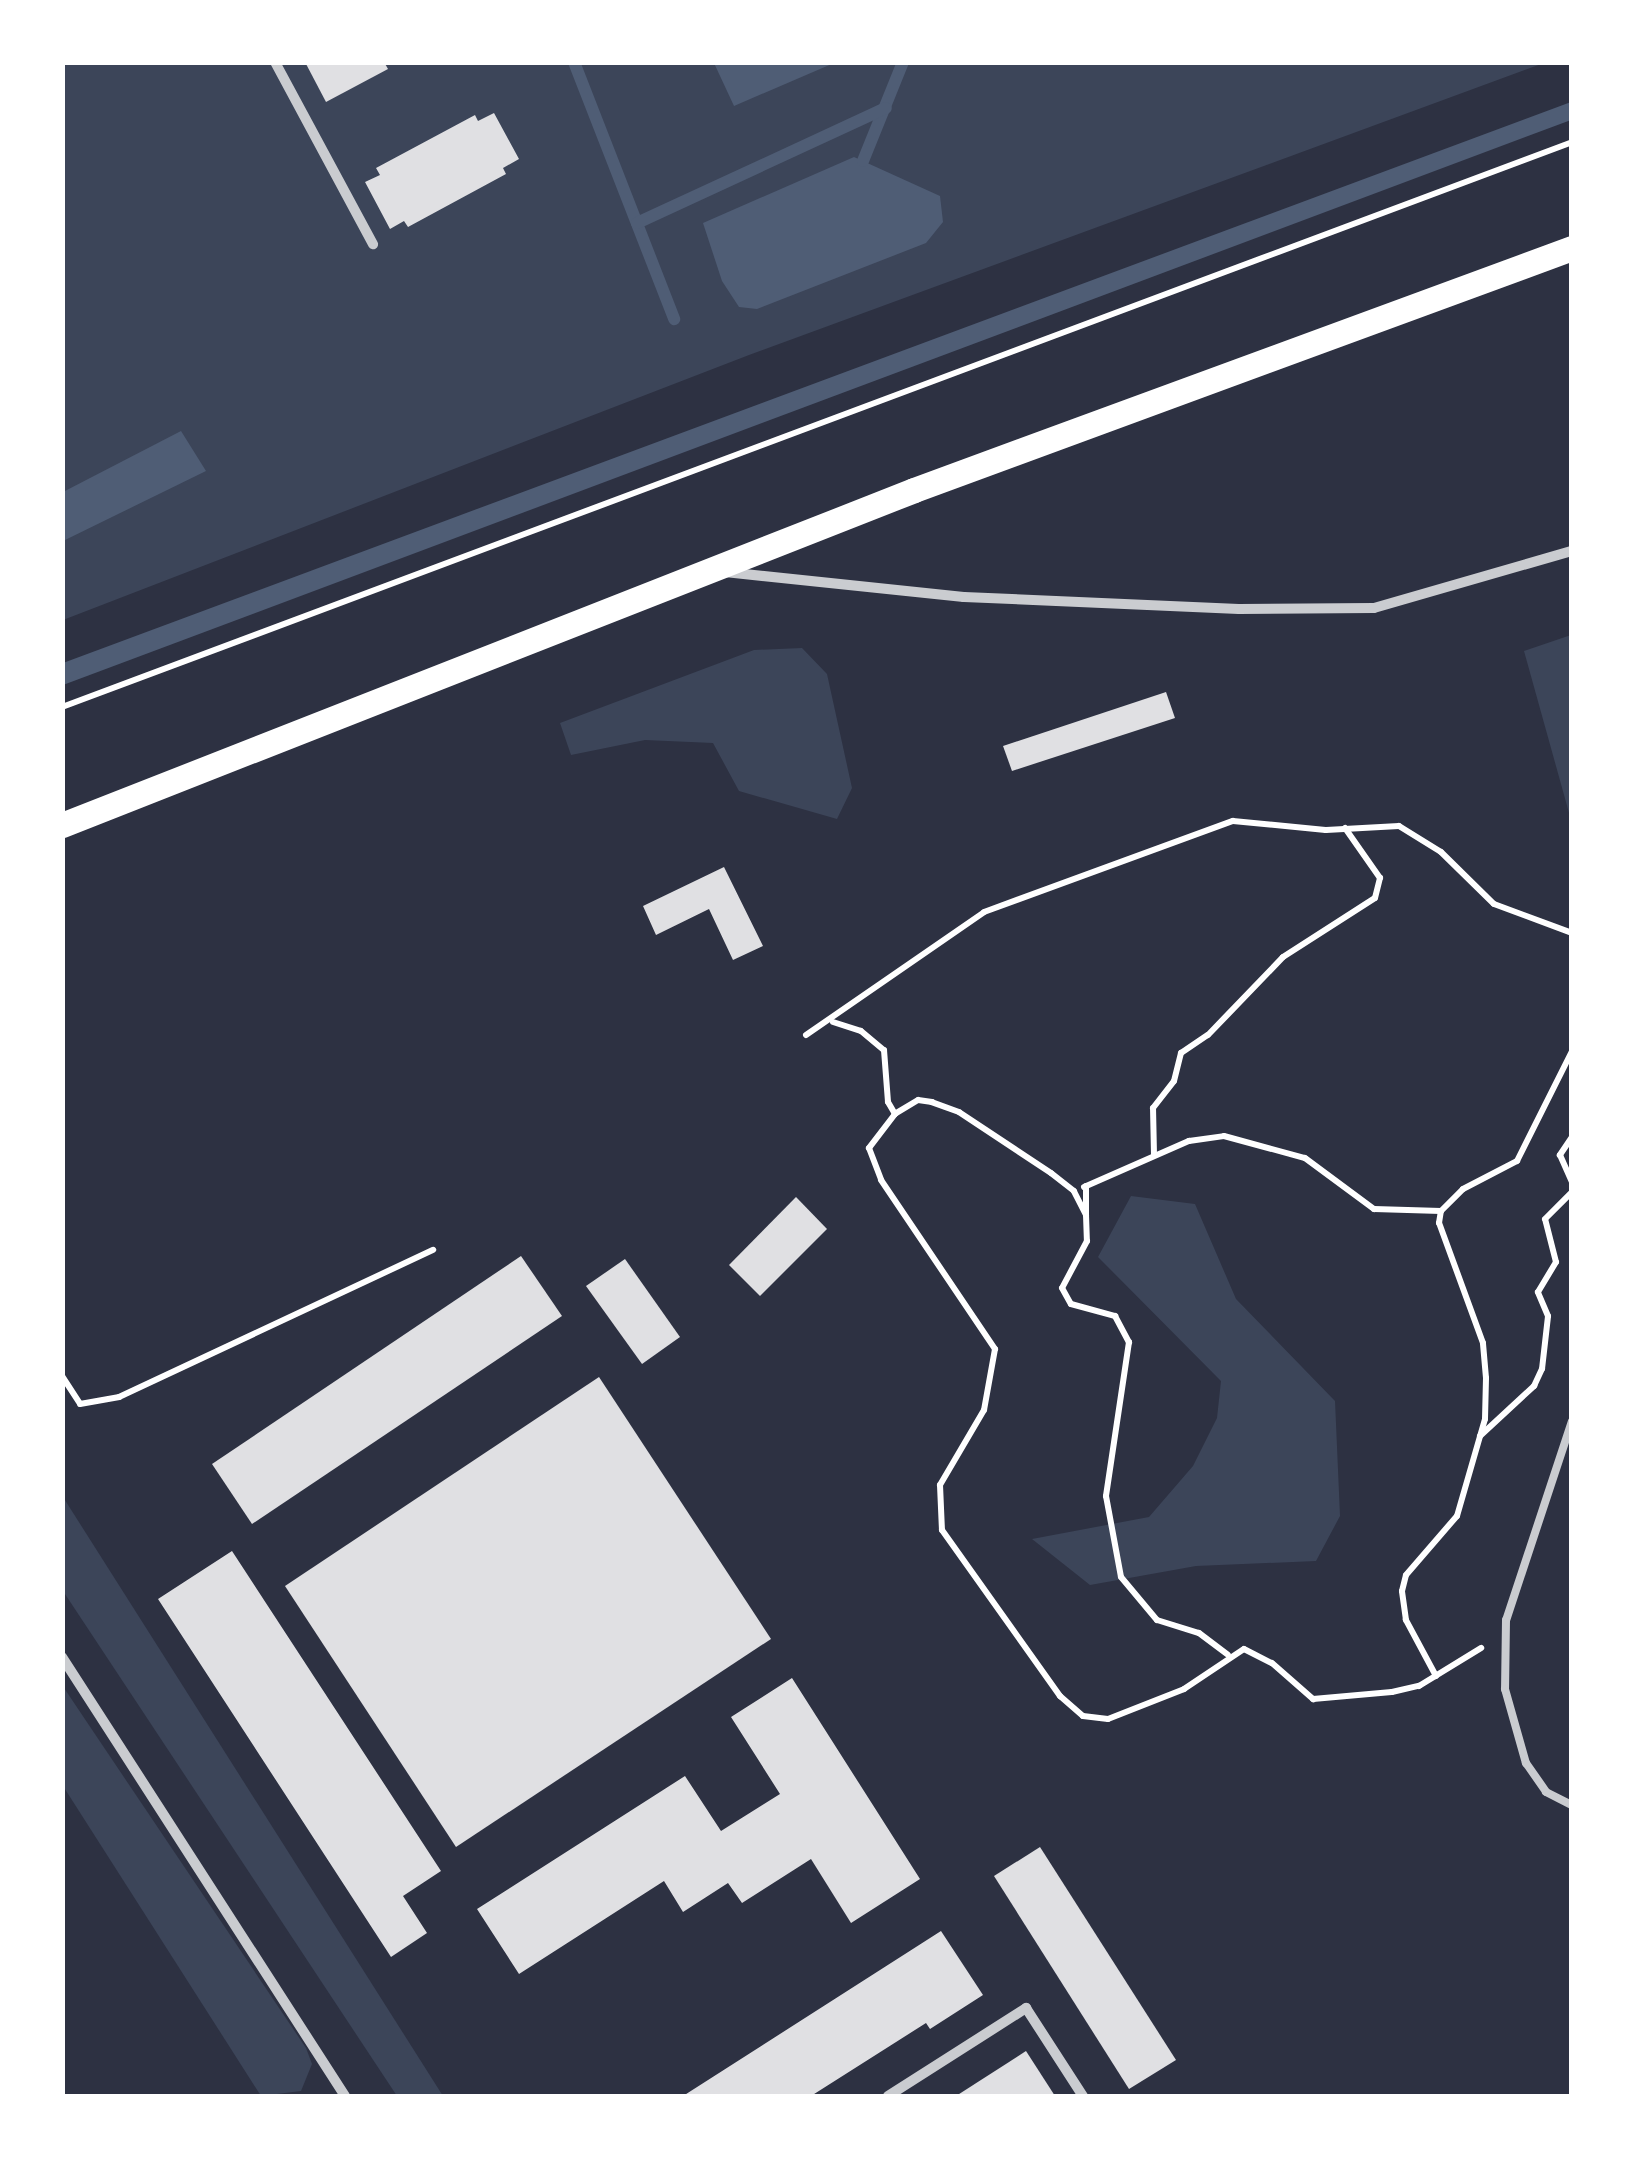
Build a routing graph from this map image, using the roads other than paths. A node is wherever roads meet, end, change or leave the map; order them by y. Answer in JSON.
{"nodes":[{"id":1,"x":275,"y":62,"type":"edge"},
{"id":2,"x":373,"y":244,"type":"dead end"},
{"id":3,"x":1572,"y":248,"type":"edge"},
{"id":4,"x":1572,"y":550,"type":"edge"},
{"id":5,"x":709,"y":571,"type":"junction"},
{"id":6,"x":62,"y":825,"type":"edge"},
{"id":7,"x":1572,"y":1420,"type":"edge"},
{"id":8,"x":62,"y":1657,"type":"edge"},
{"id":9,"x":1572,"y":1804,"type":"edge"},
{"id":10,"x":344,"y":2096,"type":"edge"},
{"id":11,"x":888,"y":2096,"type":"edge"},
{"id":12,"x":1082,"y":2096,"type":"edge"}],
"edges":[{"from":1,"to":2,"type":"street"},
{"from":3,"to":5,"type":"main road"},
{"from":4,"to":5,"type":"street"},
{"from":5,"to":6,"type":"main road"},
{"from":7,"to":9,"type":"lane"},
{"from":8,"to":10,"type":"street"},
{"from":11,"to":12,"type":"street"}]}
